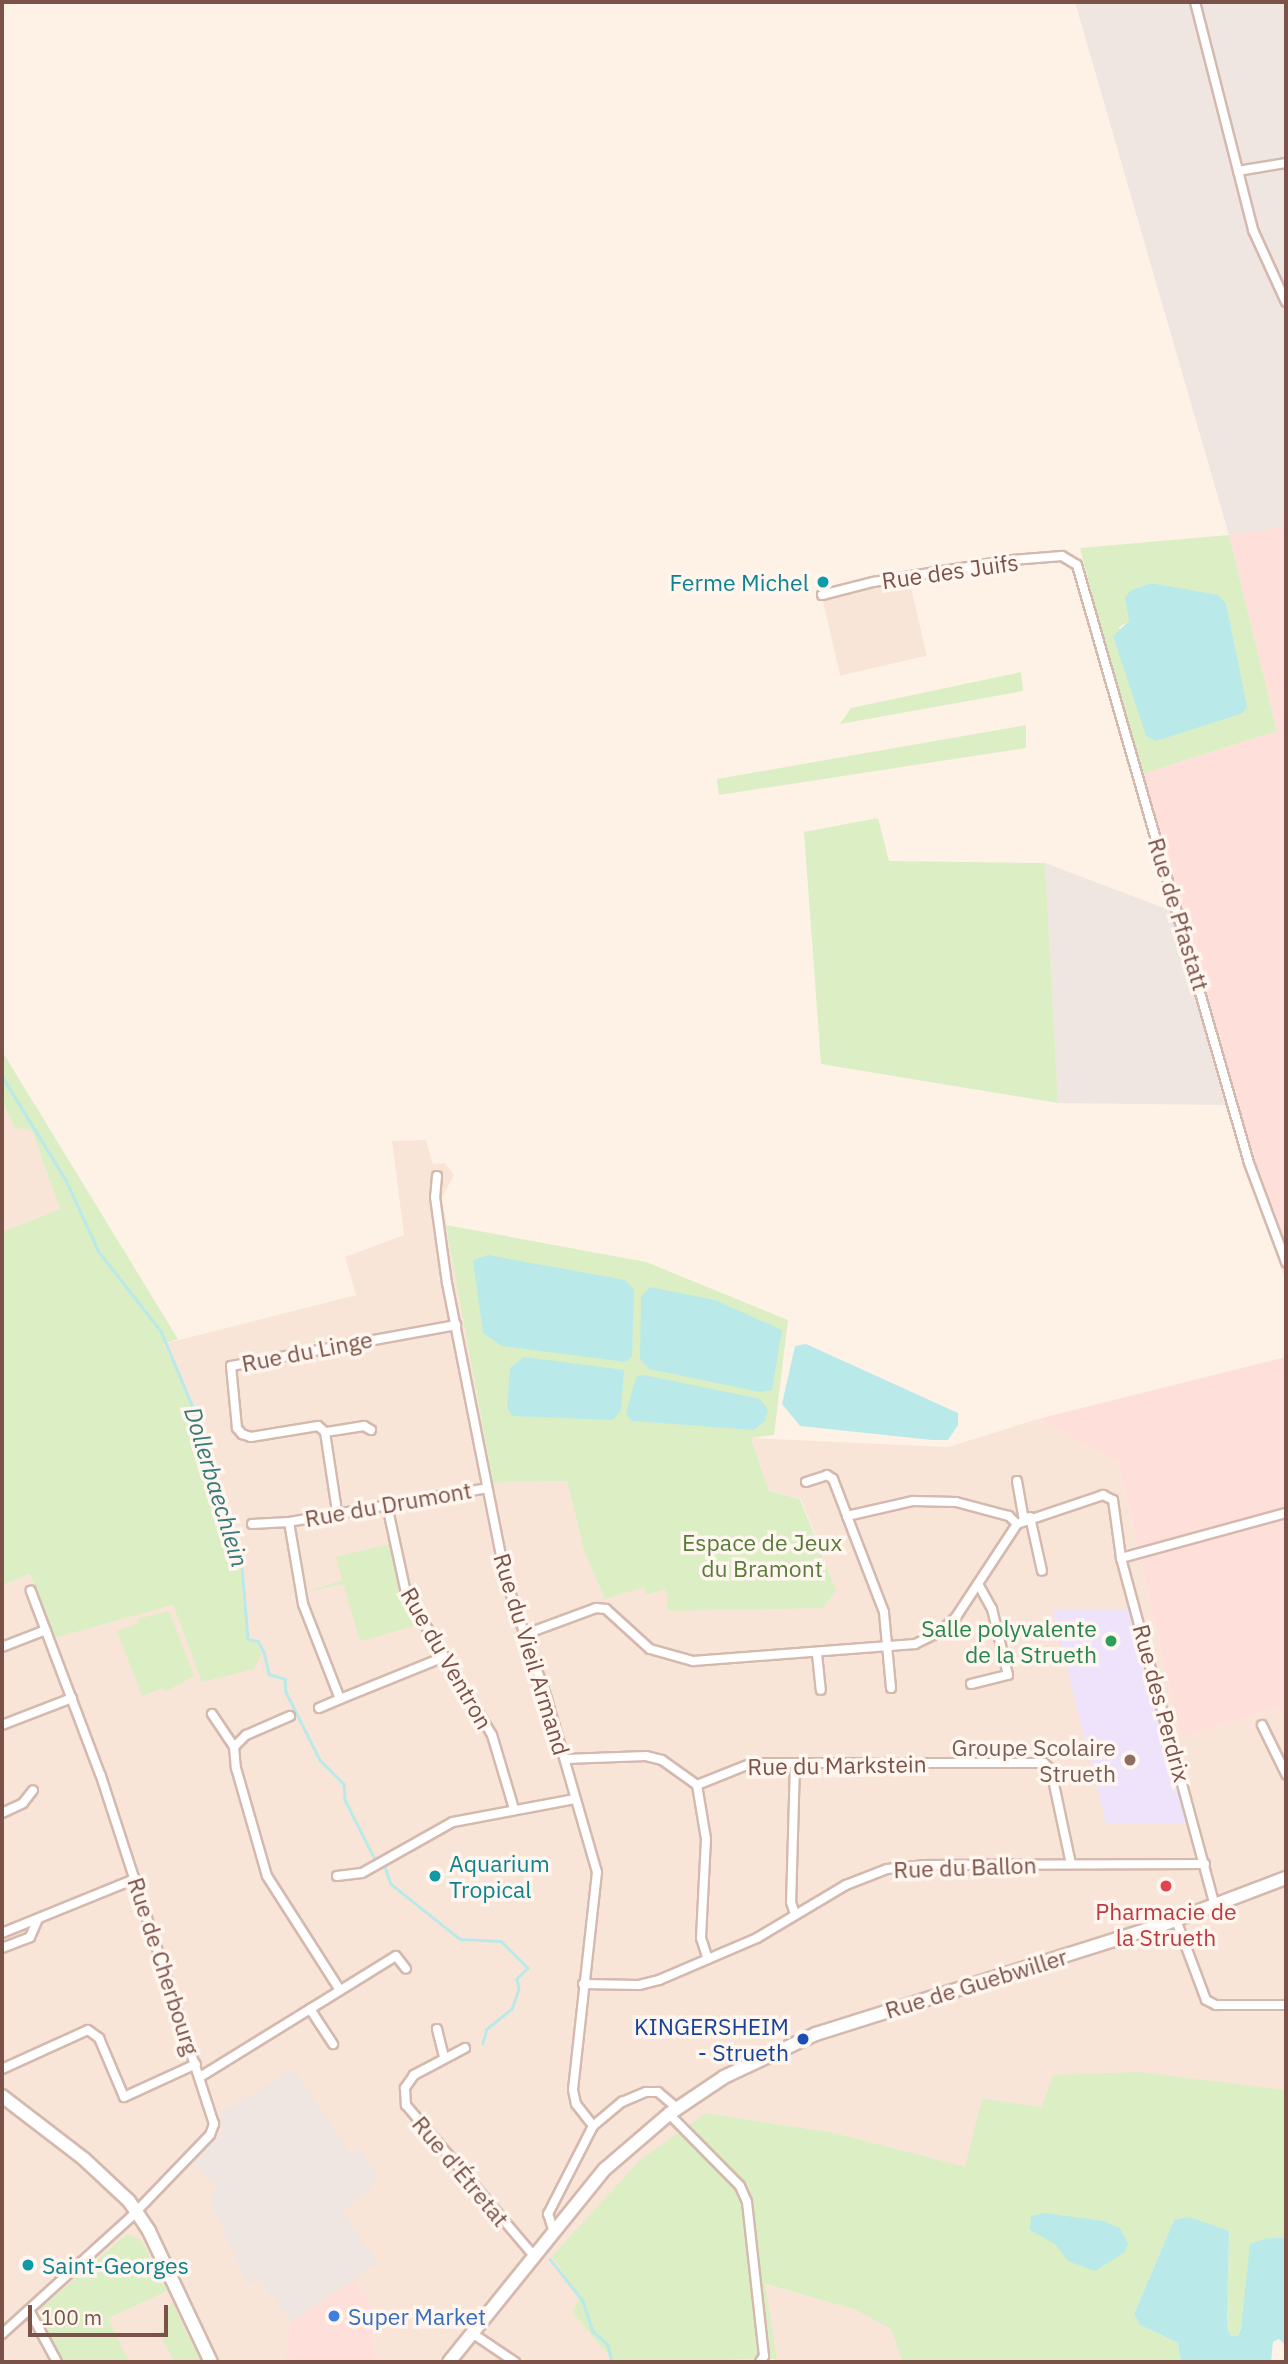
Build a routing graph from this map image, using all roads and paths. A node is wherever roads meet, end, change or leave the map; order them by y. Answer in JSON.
{"nodes":[{"id":1,"x":1195,"y":2,"type":"edge"},
{"id":2,"x":1286,"y":163,"type":"edge"},
{"id":3,"x":1238,"y":171,"type":"junction"},
{"id":4,"x":1286,"y":302,"type":"edge"},
{"id":5,"x":1077,"y":565,"type":"joint"},
{"id":6,"x":822,"y":595,"type":"dead end"},
{"id":7,"x":437,"y":1176,"type":"dead end"},
{"id":8,"x":1286,"y":1262,"type":"edge"},
{"id":9,"x":456,"y":1325,"type":"junction"},
{"id":10,"x":371,"y":1430,"type":"dead end"},
{"id":11,"x":325,"y":1432,"type":"junction"},
{"id":12,"x":1017,"y":1481,"type":"dead end"},
{"id":13,"x":806,"y":1482,"type":"dead end"},
{"id":14,"x":487,"y":1488,"type":"junction"},
{"id":15,"x":387,"y":1504,"type":"junction"},
{"id":16,"x":337,"y":1511,"type":"junction"},
{"id":17,"x":1286,"y":1513,"type":"edge"},
{"id":18,"x":847,"y":1516,"type":"junction"},
{"id":19,"x":1024,"y":1520,"type":"junction"},
{"id":20,"x":289,"y":1522,"type":"junction"},
{"id":21,"x":252,"y":1524,"type":"dead end"},
{"id":22,"x":1121,"y":1558,"type":"junction"},
{"id":23,"x":1042,"y":1571,"type":"dead end"},
{"id":24,"x":978,"y":1584,"type":"junction"},
{"id":25,"x":31,"y":1591,"type":"dead end"},
{"id":26,"x":46,"y":1630,"type":"junction"},
{"id":27,"x":523,"y":1635,"type":"junction"},
{"id":28,"x":2,"y":1647,"type":"edge"},
{"id":29,"x":888,"y":1648,"type":"junction"},
{"id":30,"x":817,"y":1654,"type":"junction"},
{"id":31,"x":444,"y":1657,"type":"junction"},
{"id":32,"x":971,"y":1684,"type":"dead end"},
{"id":33,"x":891,"y":1688,"type":"dead end"},
{"id":34,"x":821,"y":1690,"type":"dead end"},
{"id":35,"x":72,"y":1698,"type":"junction"},
{"id":36,"x":340,"y":1699,"type":"junction"},
{"id":37,"x":319,"y":1708,"type":"dead end"},
{"id":38,"x":212,"y":1714,"type":"dead end"},
{"id":39,"x":290,"y":1716,"type":"dead end"},
{"id":40,"x":2,"y":1724,"type":"edge"},
{"id":41,"x":1262,"y":1725,"type":"dead end"},
{"id":42,"x":234,"y":1747,"type":"junction"},
{"id":43,"x":565,"y":1759,"type":"junction"},
{"id":44,"x":795,"y":1763,"type":"junction"},
{"id":45,"x":1286,"y":1774,"type":"edge"},
{"id":46,"x":696,"y":1785,"type":"junction"},
{"id":47,"x":33,"y":1790,"type":"dead end"},
{"id":48,"x":575,"y":1799,"type":"junction"},
{"id":49,"x":514,"y":1809,"type":"junction"},
{"id":50,"x":2,"y":1813,"type":"edge"},
{"id":51,"x":1071,"y":1864,"type":"junction"},
{"id":52,"x":1205,"y":1864,"type":"junction"},
{"id":53,"x":337,"y":1876,"type":"dead end"},
{"id":54,"x":1286,"y":1878,"type":"edge"},
{"id":55,"x":135,"y":1879,"type":"junction"},
{"id":56,"x":1215,"y":1906,"type":"junction"},
{"id":57,"x":796,"y":1914,"type":"junction"},
{"id":58,"x":38,"y":1919,"type":"junction"},
{"id":59,"x":1176,"y":1920,"type":"junction"},
{"id":60,"x":2,"y":1933,"type":"edge"},
{"id":61,"x":2,"y":1948,"type":"edge"},
{"id":62,"x":708,"y":1959,"type":"junction"},
{"id":63,"x":406,"y":1969,"type":"dead end"},
{"id":64,"x":583,"y":1984,"type":"junction"},
{"id":65,"x":340,"y":1990,"type":"junction"},
{"id":66,"x":1286,"y":2005,"type":"edge"},
{"id":67,"x":310,"y":2009,"type":"junction"},
{"id":68,"x":437,"y":2029,"type":"dead end"},
{"id":69,"x":332,"y":2044,"type":"dead end"},
{"id":70,"x":465,"y":2048,"type":"dead end"},
{"id":71,"x":444,"y":2057,"type":"junction"},
{"id":72,"x":196,"y":2064,"type":"junction"},
{"id":73,"x":2,"y":2069,"type":"edge"},
{"id":74,"x":200,"y":2077,"type":"junction"},
{"id":75,"x":2,"y":2096,"type":"edge"},
{"id":76,"x":673,"y":2111,"type":"junction"},
{"id":77,"x":593,"y":2126,"type":"junction"},
{"id":78,"x":137,"y":2211,"type":"junction"},
{"id":79,"x":553,"y":2229,"type":"junction"},
{"id":80,"x":533,"y":2255,"type":"junction"},
{"id":81,"x":29,"y":2310,"type":"junction"},
{"id":82,"x":472,"y":2333,"type":"junction"},
{"id":83,"x":2,"y":2334,"type":"edge"},
{"id":84,"x":57,"y":2362,"type":"edge"},
{"id":85,"x":211,"y":2362,"type":"edge"},
{"id":86,"x":449,"y":2362,"type":"edge"},
{"id":87,"x":515,"y":2362,"type":"edge"},
{"id":88,"x":760,"y":2362,"type":"edge"}],
"edges":[{"from":1,"to":3,"type":"street"},
{"from":2,"to":3,"type":"street"},
{"from":3,"to":4,"type":"street"},
{"from":5,"to":6,"type":"street","name":"Rue des Juifs"},
{"from":5,"to":8,"type":"street","name":"Rue de Pfastatt"},
{"from":7,"to":9,"type":"street","name":"Rue du Vieil Armand"},
{"from":9,"to":11,"type":"street","name":"Rue du Linge"},
{"from":9,"to":14,"type":"street","name":"Rue du Vieil Armand"},
{"from":10,"to":11,"type":"street","name":"Rue du Linge"},
{"from":11,"to":16,"type":"street"},
{"from":12,"to":19,"type":"street"},
{"from":13,"to":18,"type":"street"},
{"from":14,"to":15,"type":"street","name":"Rue du Drumont"},
{"from":14,"to":27,"type":"street","name":"Rue du Vieil Armand"},
{"from":15,"to":16,"type":"street","name":"Rue du Drumont"},
{"from":15,"to":31,"type":"street","name":"Rue du Ventron"},
{"from":16,"to":20,"type":"street","name":"Rue du Drumont"},
{"from":17,"to":22,"type":"street"},
{"from":18,"to":19,"type":"street"},
{"from":18,"to":29,"type":"street"},
{"from":19,"to":22,"type":"street","name":"Rue des Perdrix"},
{"from":19,"to":23,"type":"street"},
{"from":19,"to":24,"type":"street"},
{"from":20,"to":21,"type":"street","name":"Rue du Drumont"},
{"from":20,"to":36,"type":"street","name":"Rue du Drumont"},
{"from":22,"to":52,"type":"street","name":"Rue des Perdrix"},
{"from":24,"to":29,"type":"street"},
{"from":24,"to":32,"type":"street"},
{"from":25,"to":26,"type":"street","name":"Rue de Cherbourg"},
{"from":26,"to":28,"type":"street"},
{"from":26,"to":35,"type":"street","name":"Rue de Cherbourg"},
{"from":27,"to":30,"type":"street"},
{"from":27,"to":43,"type":"street","name":"Rue du Vieil Armand"},
{"from":29,"to":30,"type":"street"},
{"from":29,"to":33,"type":"street"},
{"from":30,"to":34,"type":"street"},
{"from":31,"to":36,"type":"street"},
{"from":31,"to":49,"type":"street","name":"Rue du Ventron"},
{"from":35,"to":40,"type":"street"},
{"from":35,"to":55,"type":"street","name":"Rue de Cherbourg"},
{"from":36,"to":37,"type":"street"},
{"from":38,"to":42,"type":"street"},
{"from":39,"to":42,"type":"street"},
{"from":41,"to":45,"type":"street"},
{"from":42,"to":65,"type":"street"},
{"from":43,"to":46,"type":"street"},
{"from":43,"to":48,"type":"street","name":"Rue du Vieil Armand"},
{"from":44,"to":46,"type":"street","name":"Rue du Markstein"},
{"from":44,"to":51,"type":"street","name":"Rue du Markstein"},
{"from":44,"to":57,"type":"street"},
{"from":46,"to":62,"type":"street"},
{"from":47,"to":50,"type":"street"},
{"from":48,"to":49,"type":"street"},
{"from":48,"to":64,"type":"street","name":"Rue du Vieil Armand"},
{"from":49,"to":53,"type":"street"},
{"from":51,"to":52,"type":"street","name":"Rue du Ballon"},
{"from":51,"to":57,"type":"street","name":"Rue du Ballon"},
{"from":52,"to":56,"type":"street","name":"Rue des Perdrix"},
{"from":54,"to":56,"type":"main road","name":"Rue de Guebwiller"},
{"from":55,"to":58,"type":"street"},
{"from":55,"to":72,"type":"street","name":"Rue de Cherbourg"},
{"from":56,"to":59,"type":"main road","name":"Rue de Guebwiller"},
{"from":57,"to":62,"type":"street","name":"Rue du Ballon"},
{"from":58,"to":60,"type":"street"},
{"from":58,"to":61,"type":"street"},
{"from":59,"to":66,"type":"street"},
{"from":59,"to":76,"type":"main road","name":"Rue de Guebwiller"},
{"from":62,"to":64,"type":"street","name":"Rue du Ballon"},
{"from":63,"to":65,"type":"street"},
{"from":64,"to":77,"type":"street","name":"Rue du Vieil Armand"},
{"from":65,"to":67,"type":"street"},
{"from":67,"to":69,"type":"street"},
{"from":67,"to":74,"type":"street"},
{"from":68,"to":71,"type":"street"},
{"from":70,"to":71,"type":"street","name":"Rue d'Étretat"},
{"from":71,"to":80,"type":"street","name":"Rue d'Étretat"},
{"from":72,"to":73,"type":"street"},
{"from":72,"to":74,"type":"street","name":"Rue de Cherbourg"},
{"from":74,"to":78,"type":"street","name":"Rue de Cherbourg"},
{"from":75,"to":78,"type":"main road"},
{"from":76,"to":77,"type":"street"},
{"from":76,"to":79,"type":"main road","name":"Rue de Guebwiller"},
{"from":76,"to":88,"type":"street"},
{"from":77,"to":79,"type":"street"},
{"from":78,"to":81,"type":"street"},
{"from":78,"to":85,"type":"main road"},
{"from":79,"to":80,"type":"main road","name":"Rue de Guebwiller"},
{"from":80,"to":82,"type":"main road","name":"Rue de Guebwiller"},
{"from":81,"to":83,"type":"street"},
{"from":81,"to":84,"type":"street"},
{"from":82,"to":86,"type":"main road","name":"Rue de Guebwiller"},
{"from":82,"to":87,"type":"street"}]}
